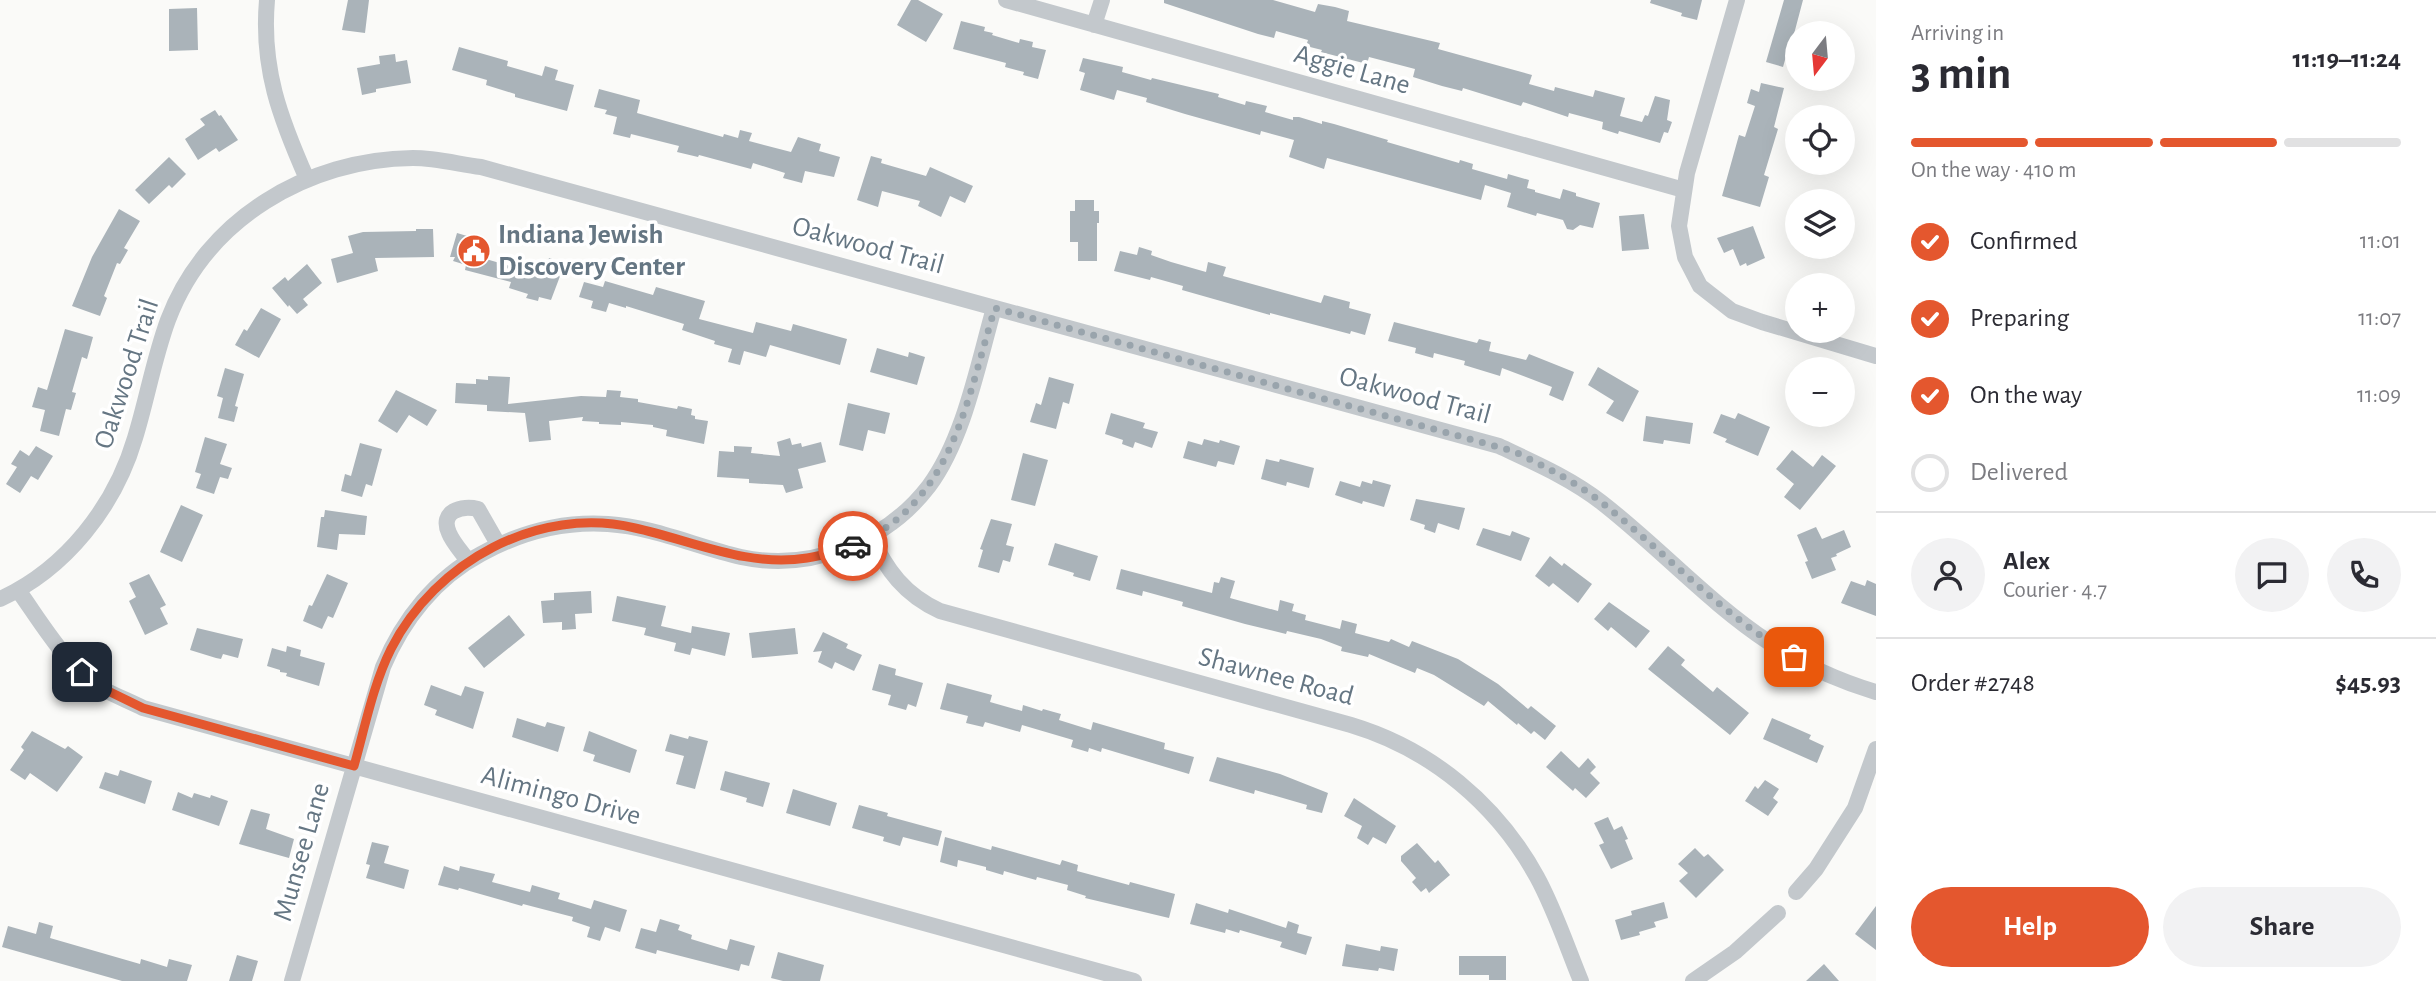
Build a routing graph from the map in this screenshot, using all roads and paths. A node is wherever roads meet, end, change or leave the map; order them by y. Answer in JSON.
{"nodes":[{"id":1,"x":267,"y":0,"type":"edge"},
{"id":2,"x":1006,"y":0,"type":"edge"},
{"id":3,"x":1102,"y":0,"type":"edge"},
{"id":4,"x":1737,"y":0,"type":"edge"},
{"id":5,"x":1094,"y":25,"type":"junction"},
{"id":6,"x":307,"y":179,"type":"junction"},
{"id":7,"x":1684,"y":190,"type":"junction"},
{"id":8,"x":995,"y":308,"type":"junction"},
{"id":9,"x":1876,"y":356,"type":"edge"},
{"id":10,"x":871,"y":536,"type":"junction"},
{"id":11,"x":498,"y":544,"type":"junction"},
{"id":12,"x":468,"y":561,"type":"junction"},
{"id":13,"x":18,"y":590,"type":"junction"},
{"id":14,"x":0,"y":599,"type":"edge"},
{"id":15,"x":1876,"y":692,"type":"edge"},
{"id":16,"x":1876,"y":749,"type":"edge"},
{"id":17,"x":354,"y":766,"type":"junction"},
{"id":18,"x":1796,"y":892,"type":"dead end"},
{"id":19,"x":1778,"y":913,"type":"dead end"},
{"id":20,"x":292,"y":981,"type":"edge"},
{"id":21,"x":1134,"y":981,"type":"edge"},
{"id":22,"x":1581,"y":981,"type":"edge"},
{"id":23,"x":1693,"y":981,"type":"edge"}],
"edges":[{"from":1,"to":6,"type":"street"},
{"from":2,"to":5,"type":"street","name":"Aggie Lane"},
{"from":3,"to":5,"type":"street"},
{"from":4,"to":7,"type":"street"},
{"from":5,"to":7,"type":"street","name":"Aggie Lane"},
{"from":6,"to":8,"type":"street","name":"Oakwood Trail"},
{"from":6,"to":13,"type":"street","name":"Oakwood Trail"},
{"from":7,"to":9,"type":"street"},
{"from":8,"to":10,"type":"street","name":"Munsee Lane"},
{"from":8,"to":15,"type":"street","name":"Oakwood Trail"},
{"from":10,"to":11,"type":"street","name":"Munsee Lane"},
{"from":10,"to":22,"type":"street","name":"Shawnee Road"},
{"from":11,"to":12,"type":"street","name":"Munsee Lane"},
{"from":11,"to":12,"type":"street"},
{"from":12,"to":17,"type":"street","name":"Munsee Lane"},
{"from":13,"to":14,"type":"street","name":"Oakwood Trail"},
{"from":13,"to":17,"type":"street","name":"Alimingo Drive"},
{"from":16,"to":18,"type":"street"},
{"from":17,"to":20,"type":"street","name":"Munsee Lane"},
{"from":17,"to":21,"type":"street","name":"Alimingo Drive"},
{"from":19,"to":23,"type":"street"}]}
